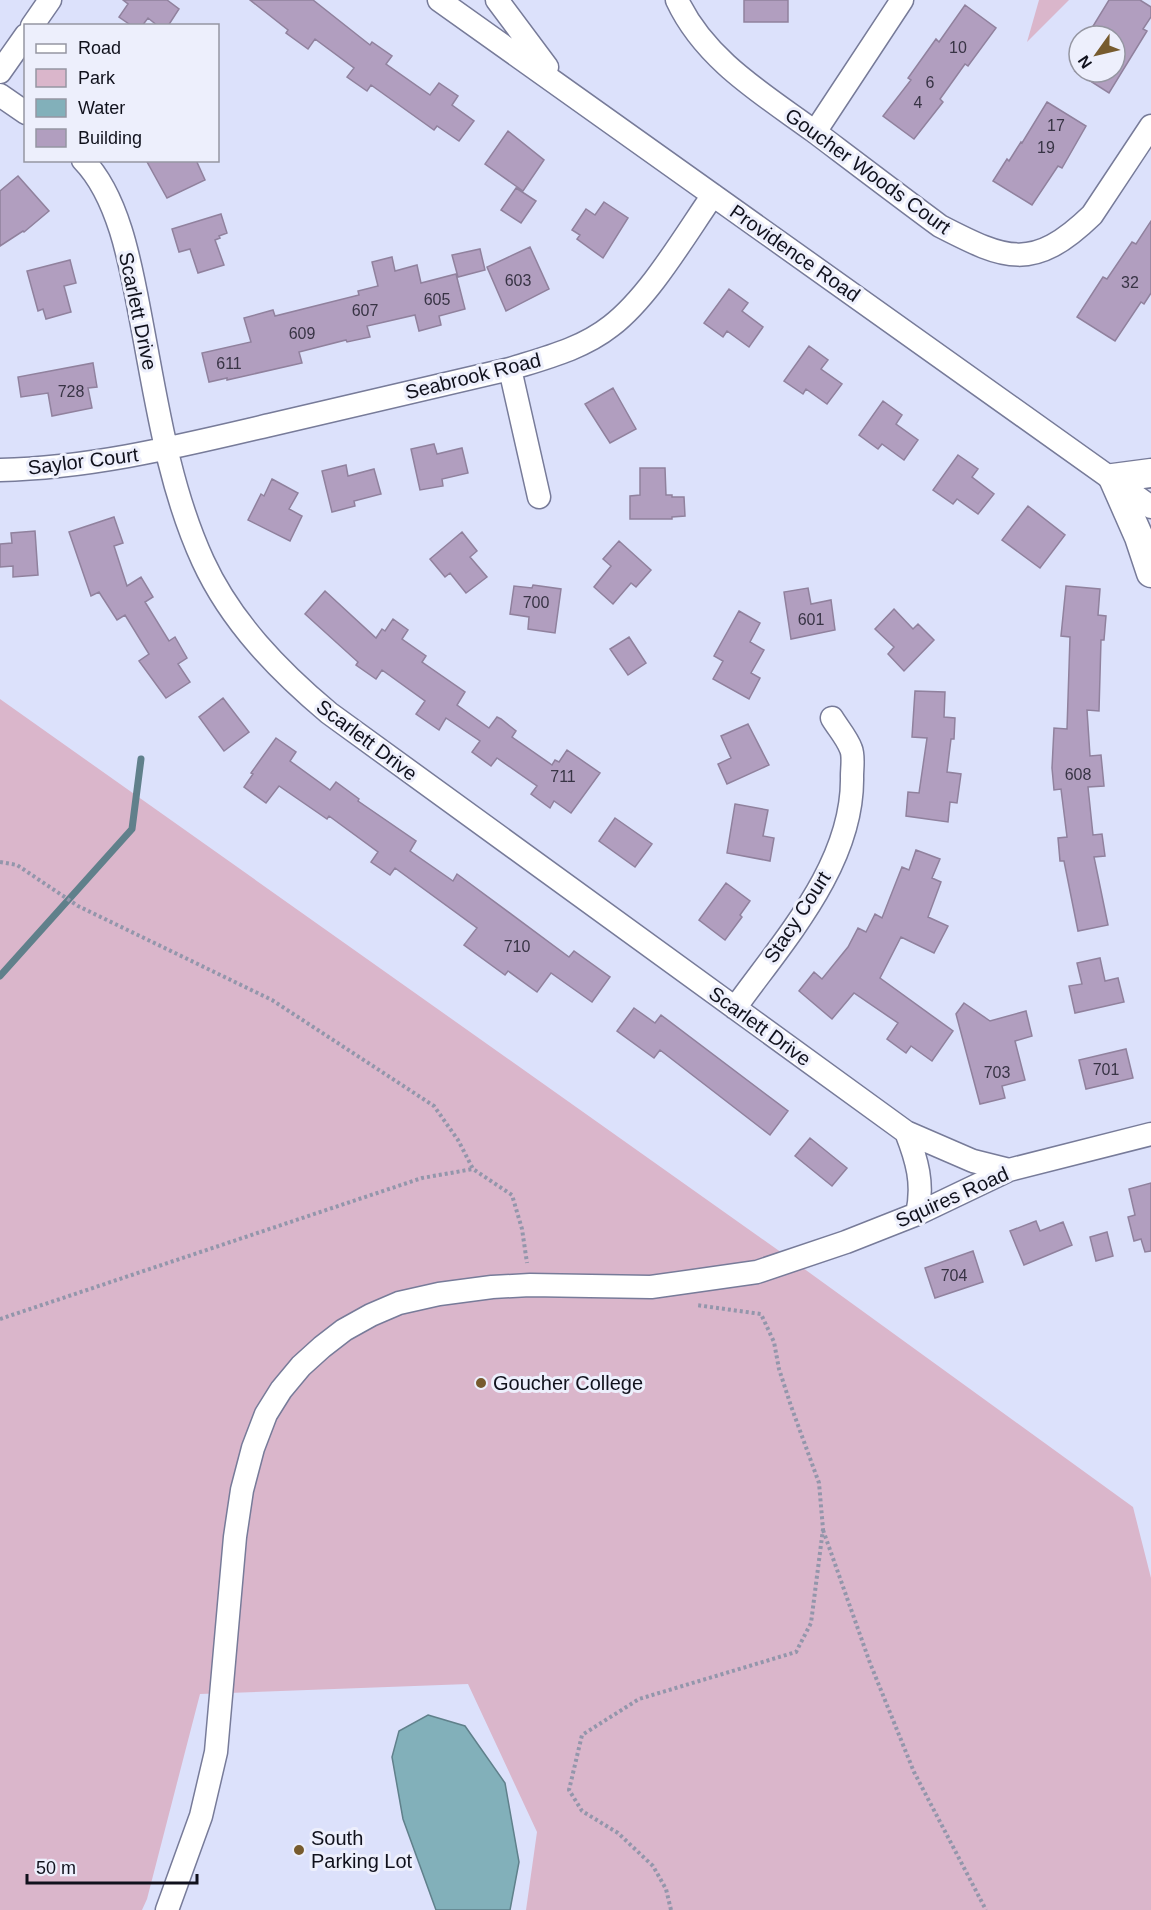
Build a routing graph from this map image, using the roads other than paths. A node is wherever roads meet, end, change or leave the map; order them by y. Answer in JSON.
{"nodes":[{"id":1,"x":50,"y":0,"type":"edge"},
{"id":2,"x":439,"y":0,"type":"edge"},
{"id":3,"x":497,"y":0,"type":"edge"},
{"id":4,"x":677,"y":0,"type":"edge"},
{"id":5,"x":902,"y":0,"type":"edge"},
{"id":6,"x":33,"y":24,"type":"edge"},
{"id":7,"x":24,"y":38,"type":"edge"},
{"id":8,"x":0,"y":72,"type":"edge"},
{"id":9,"x":563,"y":88,"type":"junction"},
{"id":10,"x":0,"y":95,"type":"edge"},
{"id":11,"x":24,"y":112,"type":"edge"},
{"id":12,"x":1151,"y":126,"type":"edge"},
{"id":13,"x":814,"y":132,"type":"junction"},
{"id":14,"x":85,"y":162,"type":"edge"},
{"id":15,"x":713,"y":195,"type":"junction"},
{"id":16,"x":510,"y":369,"type":"junction"},
{"id":17,"x":166,"y":450,"type":"junction"},
{"id":18,"x":0,"y":470,"type":"edge"},
{"id":19,"x":1151,"y":473,"type":"edge"},
{"id":20,"x":1113,"y":478,"type":"junction"},
{"id":21,"x":540,"y":497,"type":"dead end"},
{"id":22,"x":1151,"y":507,"type":"edge"},
{"id":23,"x":1151,"y":573,"type":"edge"},
{"id":24,"x":832,"y":718,"type":"dead end"},
{"id":25,"x":735,"y":1008,"type":"junction"},
{"id":26,"x":906,"y":1132,"type":"junction"},
{"id":27,"x":1151,"y":1134,"type":"edge"},
{"id":28,"x":1009,"y":1170,"type":"junction"},
{"id":29,"x":917,"y":1214,"type":"junction"},
{"id":30,"x":166,"y":1910,"type":"edge"}],
"edges":[{"from":1,"to":6,"type":"street"},
{"from":2,"to":9,"type":"street","name":"Providence Road"},
{"from":3,"to":9,"type":"street"},
{"from":4,"to":13,"type":"street","name":"Goucher Woods Court"},
{"from":5,"to":13,"type":"street"},
{"from":7,"to":8,"type":"street"},
{"from":9,"to":15,"type":"street","name":"Providence Road"},
{"from":10,"to":11,"type":"street"},
{"from":12,"to":13,"type":"street","name":"Goucher Woods Court"},
{"from":14,"to":17,"type":"street","name":"Scarlett Drive"},
{"from":15,"to":16,"type":"street","name":"Seabrook Road"},
{"from":15,"to":20,"type":"street","name":"Providence Road"},
{"from":16,"to":17,"type":"street","name":"Seabrook Road"},
{"from":16,"to":21,"type":"street"},
{"from":17,"to":18,"type":"street","name":"Saylor Court"},
{"from":17,"to":25,"type":"street","name":"Scarlett Drive"},
{"from":19,"to":20,"type":"main road"},
{"from":20,"to":22,"type":"street","name":"Providence Road"},
{"from":20,"to":23,"type":"main road"},
{"from":24,"to":25,"type":"street","name":"Stacy Court"},
{"from":25,"to":26,"type":"street","name":"Scarlett Drive"},
{"from":26,"to":28,"type":"street","name":"Scarlett Drive"},
{"from":26,"to":29,"type":"street"},
{"from":27,"to":28,"type":"street","name":"Squires Road"},
{"from":28,"to":29,"type":"street","name":"Squires Road"},
{"from":29,"to":30,"type":"street","name":"Squires Road"}]}
